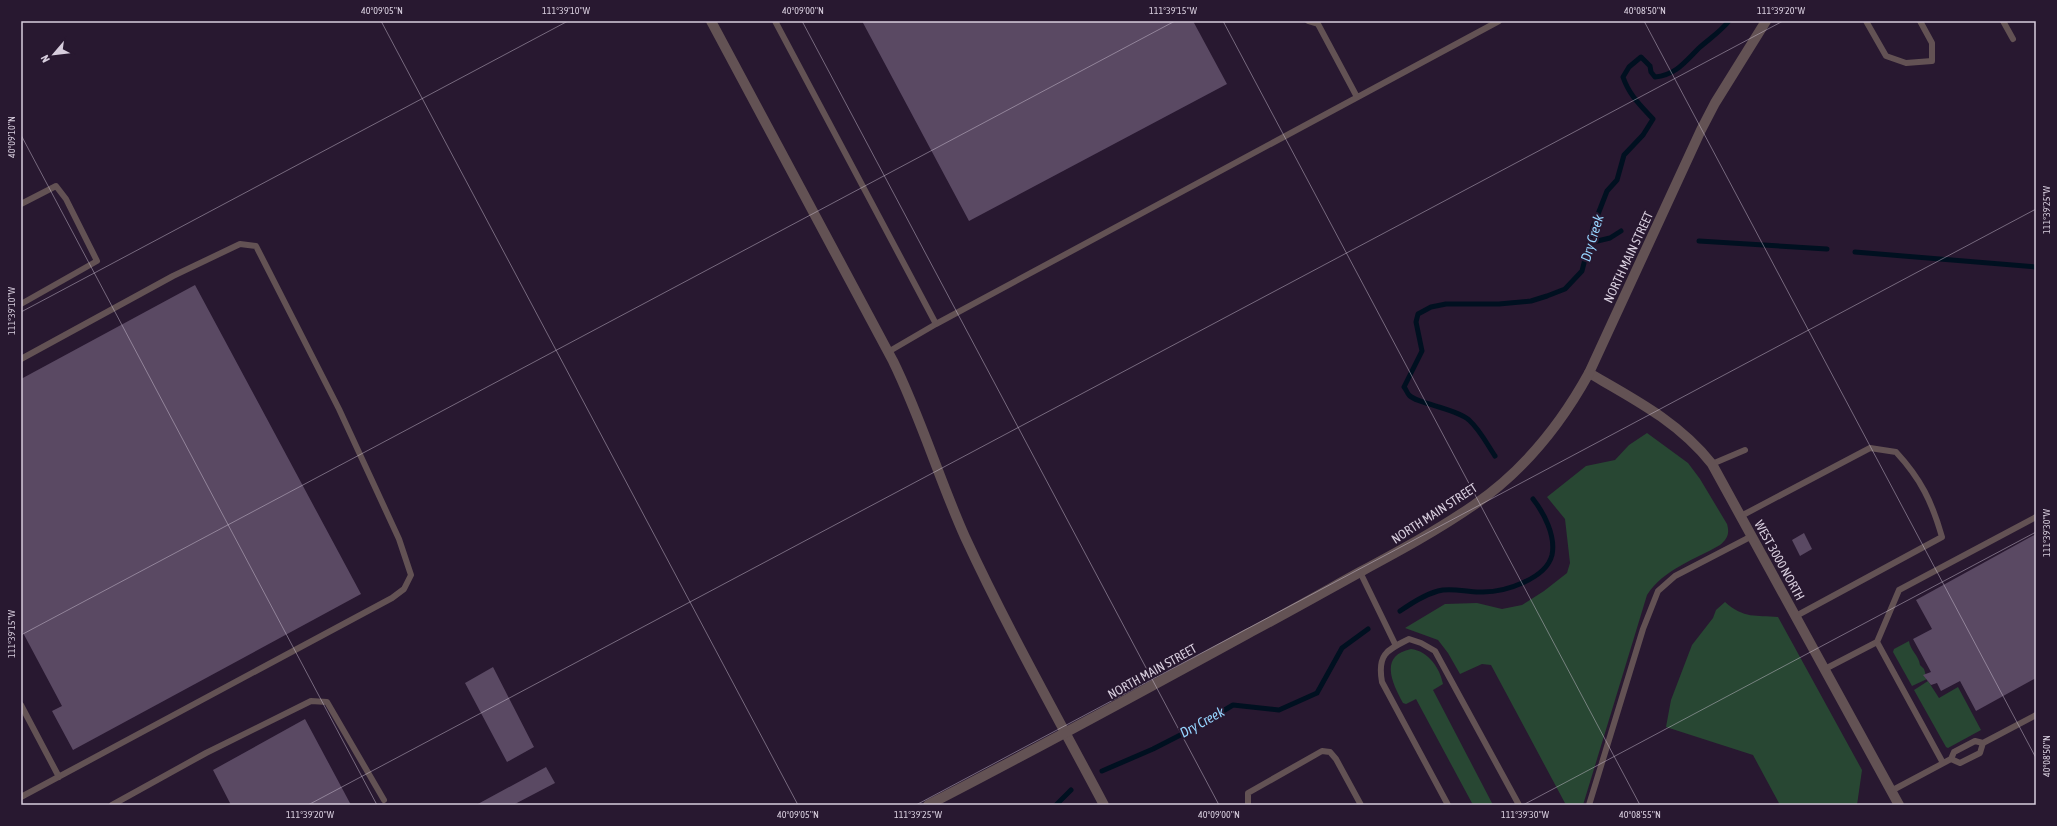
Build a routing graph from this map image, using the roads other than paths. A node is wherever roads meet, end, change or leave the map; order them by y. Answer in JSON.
{"nodes":[{"id":1,"x":711,"y":21,"type":"edge"},
{"id":2,"x":774,"y":21,"type":"edge"},
{"id":3,"x":1308,"y":21,"type":"edge"},
{"id":4,"x":1499,"y":21,"type":"edge"},
{"id":5,"x":1766,"y":21,"type":"edge"},
{"id":6,"x":1866,"y":21,"type":"edge"},
{"id":7,"x":1920,"y":21,"type":"edge"},
{"id":8,"x":2003,"y":21,"type":"edge"},
{"id":9,"x":1318,"y":22,"type":"edge"},
{"id":10,"x":2013,"y":39,"type":"dead end"},
{"id":11,"x":1357,"y":97,"type":"junction"},
{"id":12,"x":21,"y":204,"type":"edge"},
{"id":13,"x":21,"y":304,"type":"edge"},
{"id":14,"x":936,"y":324,"type":"junction"},
{"id":15,"x":888,"y":352,"type":"junction"},
{"id":16,"x":21,"y":359,"type":"edge"},
{"id":17,"x":1589,"y":373,"type":"junction"},
{"id":18,"x":1745,"y":450,"type":"dead end"},
{"id":19,"x":1712,"y":464,"type":"junction"},
{"id":20,"x":1741,"y":516,"type":"junction"},
{"id":21,"x":2036,"y":517,"type":"edge"},
{"id":22,"x":1752,"y":536,"type":"junction"},
{"id":23,"x":1360,"y":572,"type":"junction"},
{"id":24,"x":1796,"y":616,"type":"junction"},
{"id":25,"x":1877,"y":642,"type":"junction"},
{"id":26,"x":1396,"y":646,"type":"junction"},
{"id":27,"x":1825,"y":669,"type":"junction"},
{"id":28,"x":21,"y":705,"type":"edge"},
{"id":29,"x":2036,"y":715,"type":"edge"},
{"id":30,"x":1066,"y":734,"type":"junction"},
{"id":31,"x":1983,"y":743,"type":"junction"},
{"id":32,"x":1950,"y":759,"type":"junction"},
{"id":33,"x":1943,"y":763,"type":"junction"},
{"id":34,"x":59,"y":777,"type":"junction"},
{"id":35,"x":1891,"y":791,"type":"junction"},
{"id":36,"x":21,"y":797,"type":"edge"},
{"id":37,"x":384,"y":800,"type":"dead end"},
{"id":38,"x":112,"y":805,"type":"edge"},
{"id":39,"x":928,"y":805,"type":"edge"},
{"id":40,"x":1104,"y":805,"type":"edge"},
{"id":41,"x":1248,"y":805,"type":"edge"},
{"id":42,"x":1361,"y":805,"type":"edge"},
{"id":43,"x":1448,"y":805,"type":"edge"},
{"id":44,"x":1518,"y":805,"type":"edge"},
{"id":45,"x":1589,"y":805,"type":"edge"},
{"id":46,"x":1899,"y":805,"type":"edge"}],
"edges":[{"from":1,"to":15,"type":"street"},
{"from":2,"to":14,"type":"lane"},
{"from":3,"to":9,"type":"lane"},
{"from":4,"to":11,"type":"lane"},
{"from":5,"to":17,"type":"street","name":"NORTH MAIN STREET"},
{"from":6,"to":7,"type":"lane"},
{"from":8,"to":10,"type":"lane"},
{"from":9,"to":11,"type":"lane"},
{"from":11,"to":14,"type":"lane"},
{"from":12,"to":13,"type":"lane"},
{"from":14,"to":15,"type":"lane"},
{"from":15,"to":30,"type":"street"},
{"from":16,"to":34,"type":"lane"},
{"from":17,"to":19,"type":"street","name":"WEST 3000 NORTH"},
{"from":17,"to":23,"type":"street","name":"NORTH MAIN STREET"},
{"from":18,"to":19,"type":"lane"},
{"from":19,"to":20,"type":"street","name":"WEST 3000 NORTH"},
{"from":20,"to":22,"type":"street","name":"WEST 3000 NORTH"},
{"from":20,"to":24,"type":"lane"},
{"from":21,"to":25,"type":"lane"},
{"from":22,"to":24,"type":"street","name":"WEST 3000 NORTH"},
{"from":22,"to":45,"type":"lane"},
{"from":23,"to":26,"type":"lane"},
{"from":23,"to":30,"type":"street","name":"NORTH MAIN STREET"},
{"from":24,"to":27,"type":"street","name":"WEST 3000 NORTH"},
{"from":25,"to":27,"type":"lane"},
{"from":25,"to":33,"type":"lane"},
{"from":26,"to":43,"type":"lane"},
{"from":26,"to":44,"type":"lane"},
{"from":27,"to":35,"type":"street","name":"WEST 3000 NORTH"},
{"from":28,"to":34,"type":"lane"},
{"from":29,"to":31,"type":"lane"},
{"from":30,"to":39,"type":"street","name":"NORTH MAIN STREET"},
{"from":30,"to":40,"type":"street"},
{"from":31,"to":32,"type":"lane"},
{"from":31,"to":32,"type":"lane"},
{"from":32,"to":33,"type":"lane"},
{"from":33,"to":35,"type":"lane"},
{"from":34,"to":36,"type":"lane"},
{"from":35,"to":46,"type":"street","name":"WEST 3000 NORTH"},
{"from":37,"to":38,"type":"lane"},
{"from":41,"to":42,"type":"lane"}]}
